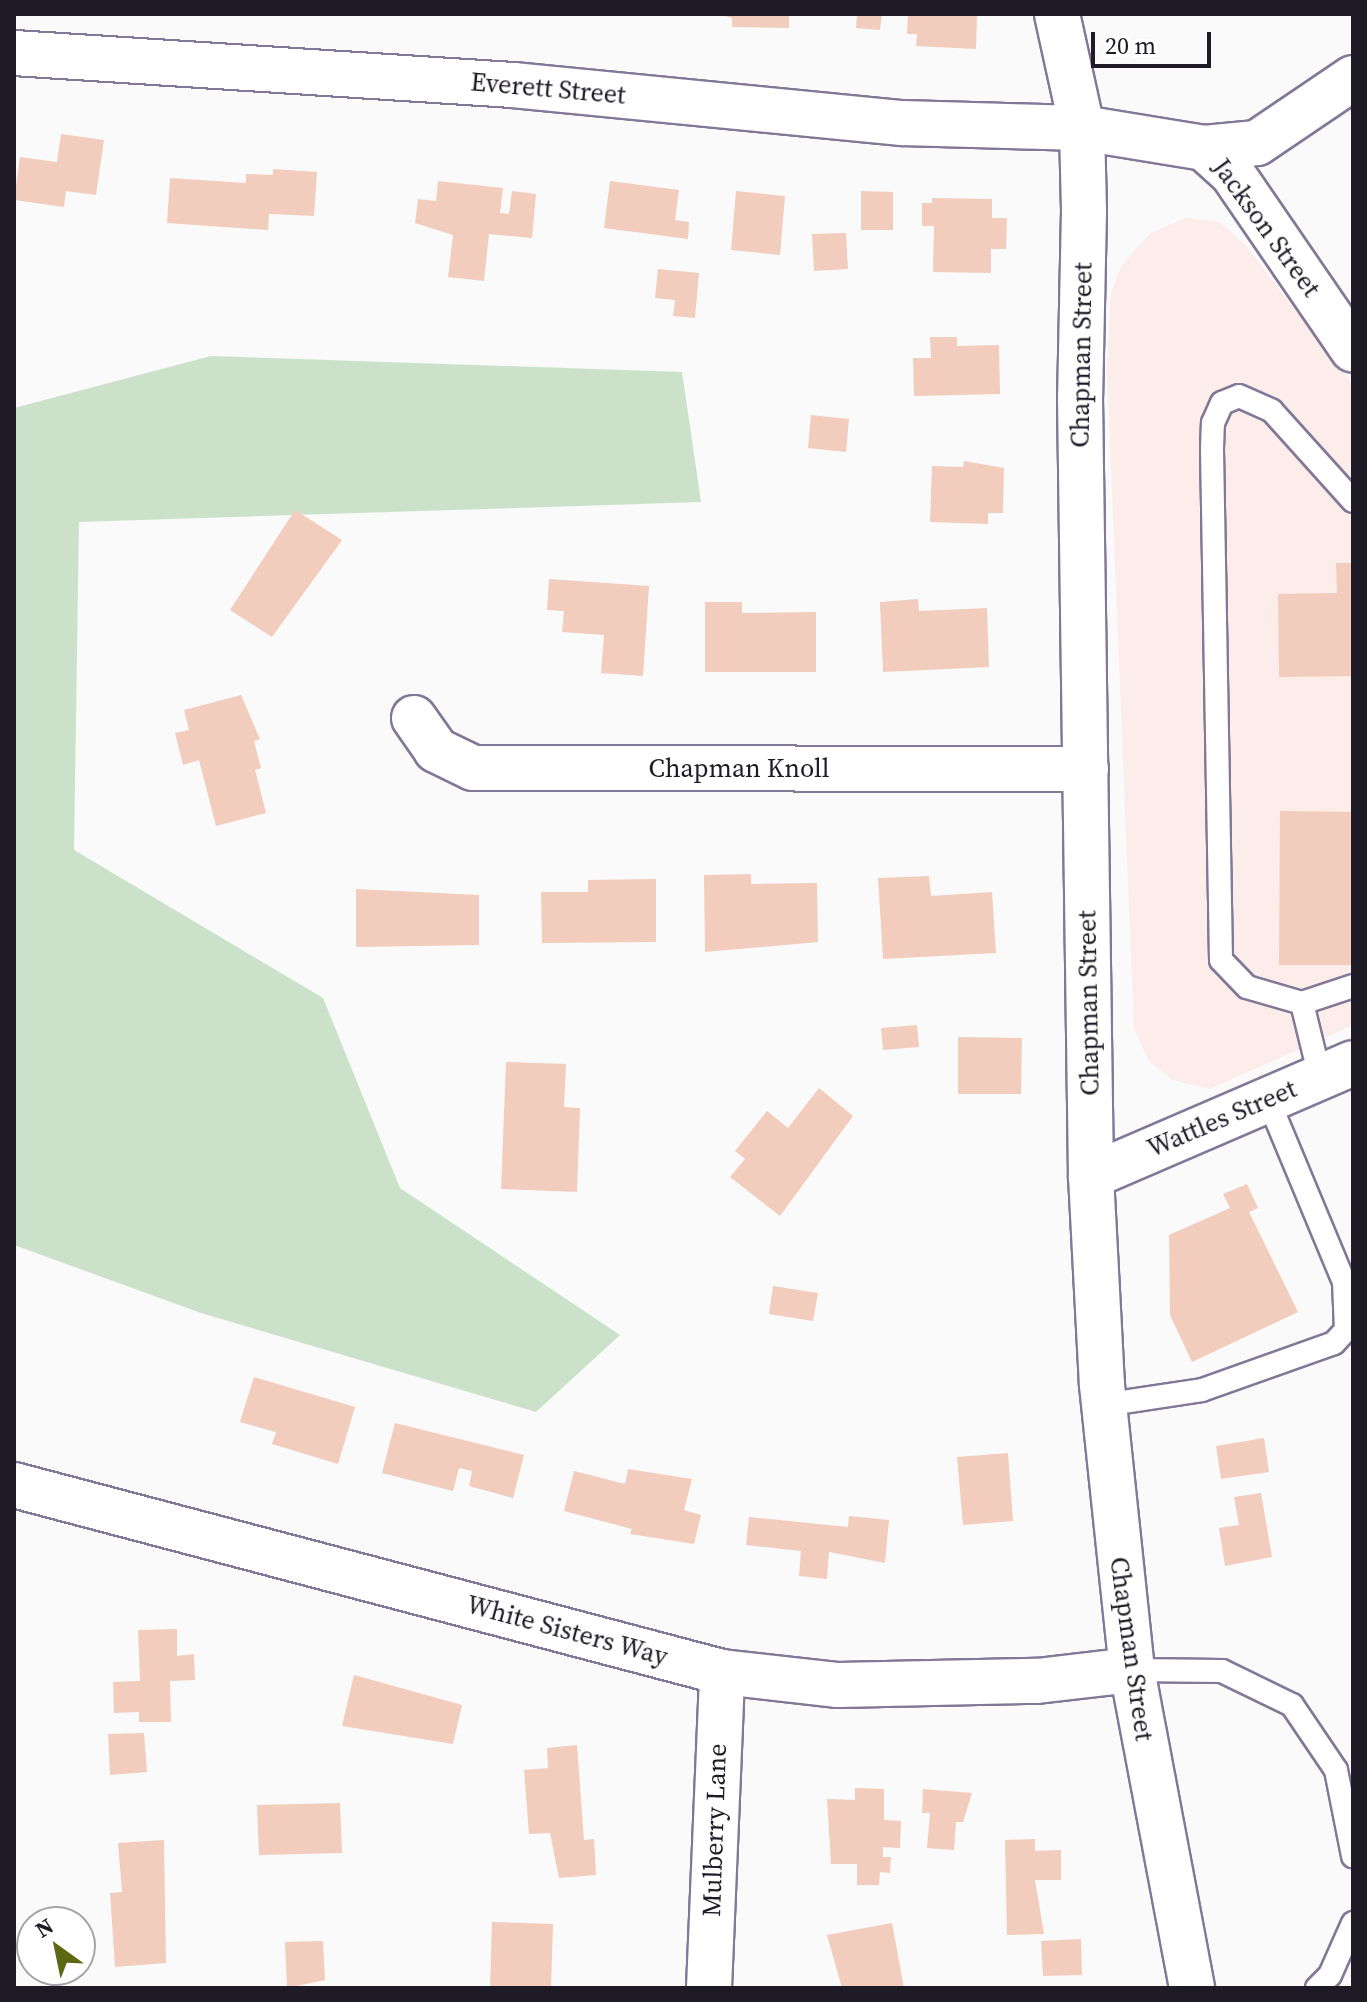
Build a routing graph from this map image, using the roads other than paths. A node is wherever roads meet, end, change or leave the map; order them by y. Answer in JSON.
{"nodes":[{"id":1,"x":1057,"y":14,"type":"edge"},
{"id":2,"x":14,"y":53,"type":"edge"},
{"id":3,"x":1353,"y":78,"type":"edge"},
{"id":4,"x":1082,"y":128,"type":"junction"},
{"id":5,"x":1204,"y":148,"type":"junction"},
{"id":6,"x":1353,"y":350,"type":"edge"},
{"id":7,"x":1353,"y":501,"type":"edge"},
{"id":8,"x":414,"y":718,"type":"dead end"},
{"id":9,"x":1086,"y":769,"type":"junction"},
{"id":10,"x":1353,"y":986,"type":"edge"},
{"id":11,"x":1302,"y":1003,"type":"junction"},
{"id":12,"x":1337,"y":1070,"type":"edge"},
{"id":13,"x":1268,"y":1099,"type":"junction"},
{"id":14,"x":1091,"y":1176,"type":"junction"},
{"id":15,"x":1344,"y":1257,"type":"edge"},
{"id":16,"x":1103,"y":1405,"type":"junction"},
{"id":17,"x":14,"y":1485,"type":"edge"},
{"id":18,"x":1132,"y":1670,"type":"junction"},
{"id":19,"x":722,"y":1672,"type":"junction"},
{"id":20,"x":1353,"y":1856,"type":"edge"},
{"id":21,"x":1353,"y":1923,"type":"edge"},
{"id":22,"x":709,"y":1988,"type":"edge"},
{"id":23,"x":1192,"y":1988,"type":"edge"},
{"id":24,"x":1317,"y":1988,"type":"edge"}],
"edges":[{"from":1,"to":4,"type":"street","name":"Chapman Street"},
{"from":2,"to":4,"type":"street","name":"Everett Street"},
{"from":3,"to":5,"type":"street","name":"Everett Street"},
{"from":4,"to":5,"type":"street","name":"Everett Street"},
{"from":4,"to":9,"type":"street","name":"Chapman Street"},
{"from":5,"to":6,"type":"street","name":"Jackson Street"},
{"from":7,"to":11,"type":"lane"},
{"from":8,"to":9,"type":"street","name":"Chapman Knoll"},
{"from":9,"to":14,"type":"street","name":"Chapman Street"},
{"from":10,"to":11,"type":"lane"},
{"from":11,"to":12,"type":"lane"},
{"from":12,"to":13,"type":"street","name":"Wattles Street"},
{"from":13,"to":14,"type":"street","name":"Wattles Street"},
{"from":13,"to":15,"type":"lane"},
{"from":14,"to":16,"type":"street","name":"Chapman Street"},
{"from":15,"to":16,"type":"lane"},
{"from":16,"to":18,"type":"street","name":"Chapman Street"},
{"from":17,"to":19,"type":"street","name":"White Sisters Way"},
{"from":18,"to":19,"type":"street","name":"White Sisters Way"},
{"from":18,"to":20,"type":"lane"},
{"from":18,"to":23,"type":"street","name":"Chapman Street"},
{"from":19,"to":22,"type":"street","name":"Mulberry Lane"},
{"from":21,"to":24,"type":"lane"}]}
